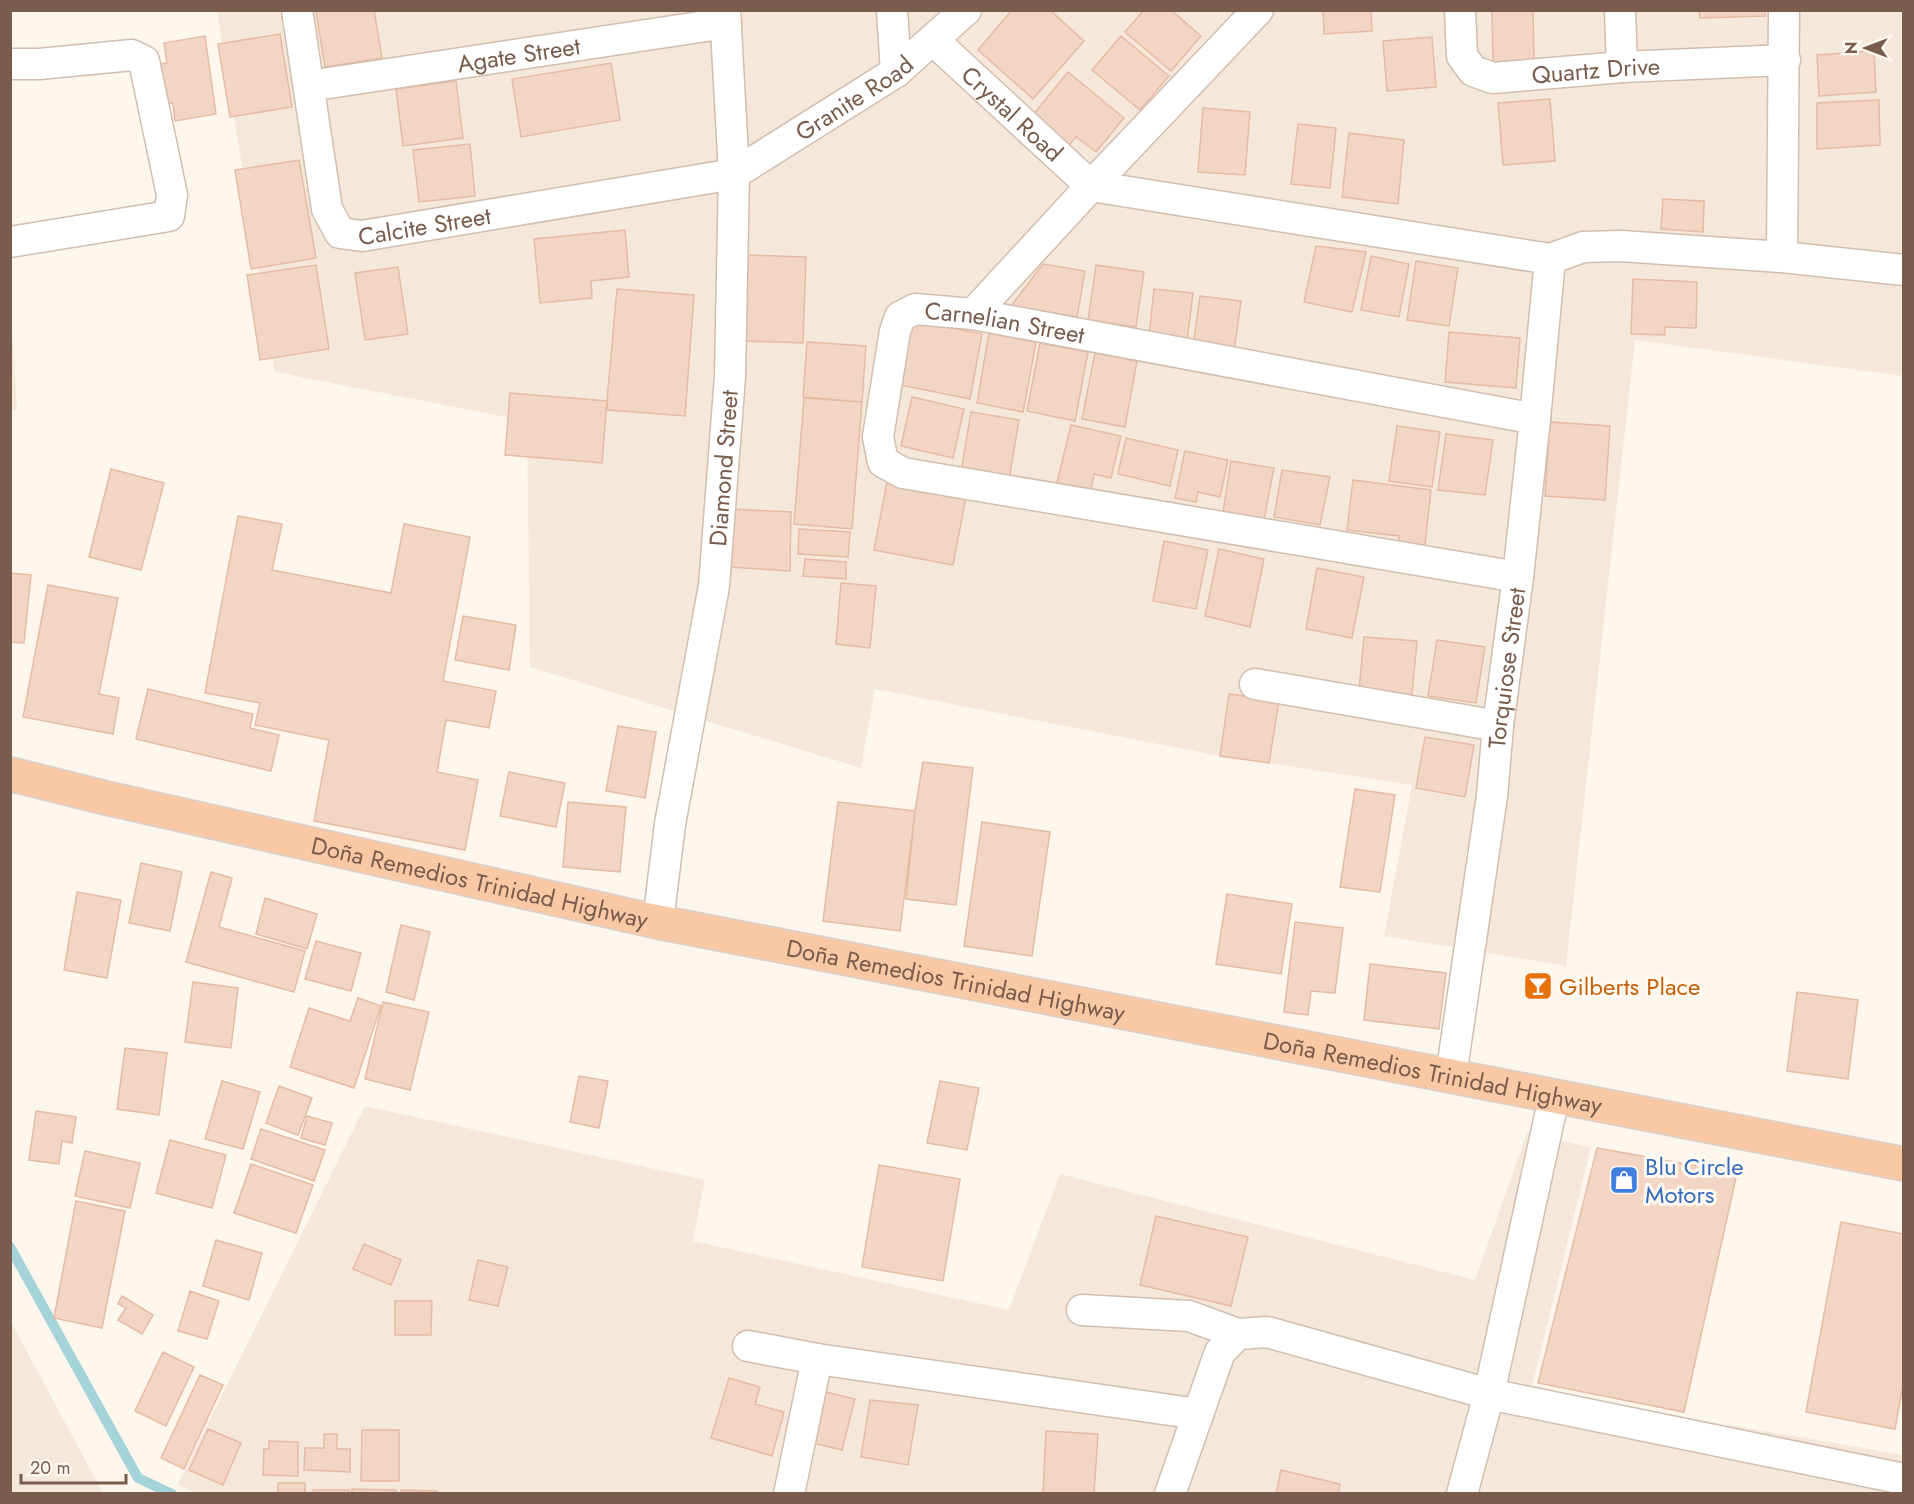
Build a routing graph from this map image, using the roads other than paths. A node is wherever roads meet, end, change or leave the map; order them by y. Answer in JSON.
{"nodes":[{"id":1,"x":297,"y":10,"type":"edge"},
{"id":2,"x":892,"y":10,"type":"edge"},
{"id":3,"x":966,"y":10,"type":"edge"},
{"id":4,"x":1258,"y":10,"type":"edge"},
{"id":5,"x":1460,"y":10,"type":"edge"},
{"id":6,"x":1620,"y":10,"type":"edge"},
{"id":7,"x":1784,"y":10,"type":"edge"},
{"id":8,"x":725,"y":17,"type":"edge"},
{"id":9,"x":933,"y":40,"type":"junction"},
{"id":10,"x":1785,"y":60,"type":"junction"},
{"id":11,"x":10,"y":64,"type":"edge"},
{"id":12,"x":1623,"y":67,"type":"junction"},
{"id":13,"x":896,"y":72,"type":"junction"},
{"id":14,"x":309,"y":86,"type":"junction"},
{"id":15,"x":734,"y":174,"type":"junction"},
{"id":16,"x":1091,"y":186,"type":"junction"},
{"id":17,"x":10,"y":242,"type":"edge"},
{"id":18,"x":1782,"y":257,"type":"junction"},
{"id":19,"x":1550,"y":258,"type":"junction"},
{"id":20,"x":1904,"y":270,"type":"edge"},
{"id":21,"x":973,"y":314,"type":"junction"},
{"id":22,"x":1535,"y":419,"type":"junction"},
{"id":23,"x":1518,"y":577,"type":"junction"},
{"id":24,"x":1254,"y":684,"type":"dead end"},
{"id":25,"x":1498,"y":726,"type":"junction"},
{"id":26,"x":10,"y":774,"type":"edge"},
{"id":27,"x":658,"y":922,"type":"junction"},
{"id":28,"x":1451,"y":1076,"type":"junction"},
{"id":29,"x":1554,"y":1097,"type":"junction"},
{"id":30,"x":1904,"y":1164,"type":"edge"},
{"id":31,"x":1082,"y":1310,"type":"dead end"},
{"id":32,"x":1238,"y":1334,"type":"junction"},
{"id":33,"x":748,"y":1346,"type":"dead end"},
{"id":34,"x":817,"y":1359,"type":"junction"},
{"id":35,"x":1489,"y":1394,"type":"junction"},
{"id":36,"x":1198,"y":1414,"type":"junction"},
{"id":37,"x":1904,"y":1479,"type":"edge"},
{"id":38,"x":789,"y":1494,"type":"edge"},
{"id":39,"x":1170,"y":1494,"type":"edge"},
{"id":40,"x":1462,"y":1494,"type":"edge"}],
"edges":[{"from":1,"to":14,"type":"street","name":"Calcite Street"},
{"from":2,"to":13,"type":"street"},
{"from":3,"to":9,"type":"street","name":"Granite Road"},
{"from":4,"to":16,"type":"street"},
{"from":5,"to":12,"type":"street","name":"Quartz Drive"},
{"from":6,"to":12,"type":"street"},
{"from":7,"to":10,"type":"street"},
{"from":8,"to":14,"type":"street","name":"Agate Street"},
{"from":8,"to":15,"type":"street","name":"Diamond Street"},
{"from":9,"to":13,"type":"street","name":"Granite Road"},
{"from":9,"to":16,"type":"street","name":"Crystal Road"},
{"from":10,"to":12,"type":"street","name":"Quartz Drive"},
{"from":10,"to":18,"type":"street"},
{"from":11,"to":17,"type":"street"},
{"from":13,"to":15,"type":"street","name":"Granite Road"},
{"from":14,"to":15,"type":"street","name":"Calcite Street"},
{"from":15,"to":27,"type":"street","name":"Diamond Street"},
{"from":16,"to":19,"type":"street"},
{"from":16,"to":21,"type":"street"},
{"from":18,"to":19,"type":"street"},
{"from":18,"to":20,"type":"street"},
{"from":19,"to":22,"type":"street","name":"Torquiose Street"},
{"from":21,"to":22,"type":"street","name":"Carnelian Street"},
{"from":21,"to":23,"type":"street","name":"Carnelian Street"},
{"from":22,"to":23,"type":"street","name":"Torquiose Street"},
{"from":23,"to":25,"type":"street","name":"Torquiose Street"},
{"from":24,"to":25,"type":"street"},
{"from":25,"to":28,"type":"street","name":"Torquiose Street"},
{"from":26,"to":27,"type":"highway","name":"Doña Remedios Trinidad Highway"},
{"from":27,"to":28,"type":"highway","name":"Doña Remedios Trinidad Highway"},
{"from":28,"to":29,"type":"highway","name":"Doña Remedios Trinidad Highway"},
{"from":29,"to":30,"type":"highway","name":"Doña Remedios Trinidad Highway"},
{"from":29,"to":35,"type":"street"},
{"from":31,"to":32,"type":"street"},
{"from":32,"to":35,"type":"street"},
{"from":32,"to":36,"type":"street"},
{"from":33,"to":34,"type":"street"},
{"from":34,"to":36,"type":"street"},
{"from":34,"to":38,"type":"street"},
{"from":35,"to":37,"type":"street"},
{"from":35,"to":40,"type":"street"},
{"from":36,"to":39,"type":"street"}]}
